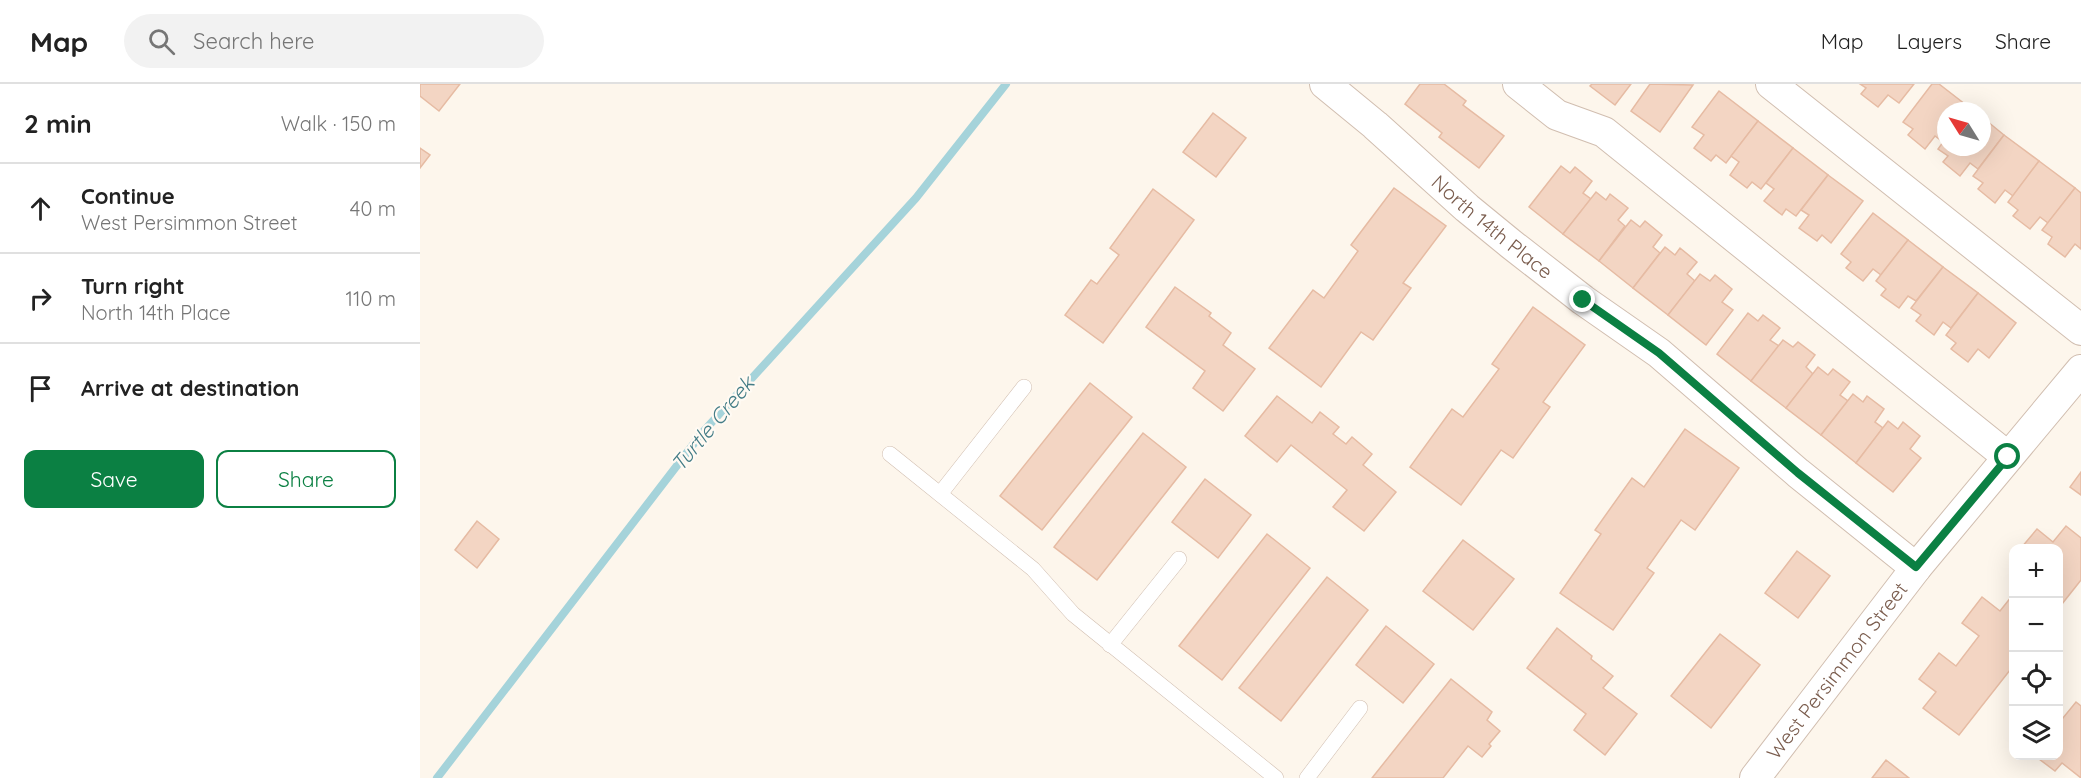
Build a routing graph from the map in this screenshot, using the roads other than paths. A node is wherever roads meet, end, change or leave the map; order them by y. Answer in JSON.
{"nodes":[{"id":1,"x":1325,"y":84,"type":"edge"},
{"id":2,"x":1518,"y":84,"type":"edge"},
{"id":3,"x":1771,"y":84,"type":"edge"},
{"id":4,"x":2081,"y":330,"type":"edge"},
{"id":5,"x":2081,"y":370,"type":"edge"},
{"id":6,"x":1024,"y":387,"type":"dead end"},
{"id":7,"x":890,"y":454,"type":"dead end"},
{"id":8,"x":2008,"y":457,"type":"junction"},
{"id":9,"x":940,"y":494,"type":"junction"},
{"id":10,"x":1179,"y":559,"type":"dead end"},
{"id":11,"x":1916,"y":567,"type":"junction"},
{"id":12,"x":1110,"y":645,"type":"junction"},
{"id":13,"x":1360,"y":708,"type":"dead end"},
{"id":14,"x":1276,"y":778,"type":"edge"},
{"id":15,"x":1306,"y":778,"type":"edge"},
{"id":16,"x":1755,"y":778,"type":"edge"}],
"edges":[{"from":1,"to":11,"type":"street","name":"North 14th Place"},
{"from":2,"to":8,"type":"street"},
{"from":3,"to":4,"type":"street"},
{"from":5,"to":8,"type":"street","name":"West Persimmon Street"},
{"from":6,"to":9,"type":"lane"},
{"from":7,"to":9,"type":"lane"},
{"from":8,"to":11,"type":"street","name":"West Persimmon Street"},
{"from":9,"to":12,"type":"lane"},
{"from":10,"to":12,"type":"lane"},
{"from":11,"to":16,"type":"street","name":"West Persimmon Street"},
{"from":12,"to":14,"type":"lane"},
{"from":13,"to":15,"type":"lane"}]}
